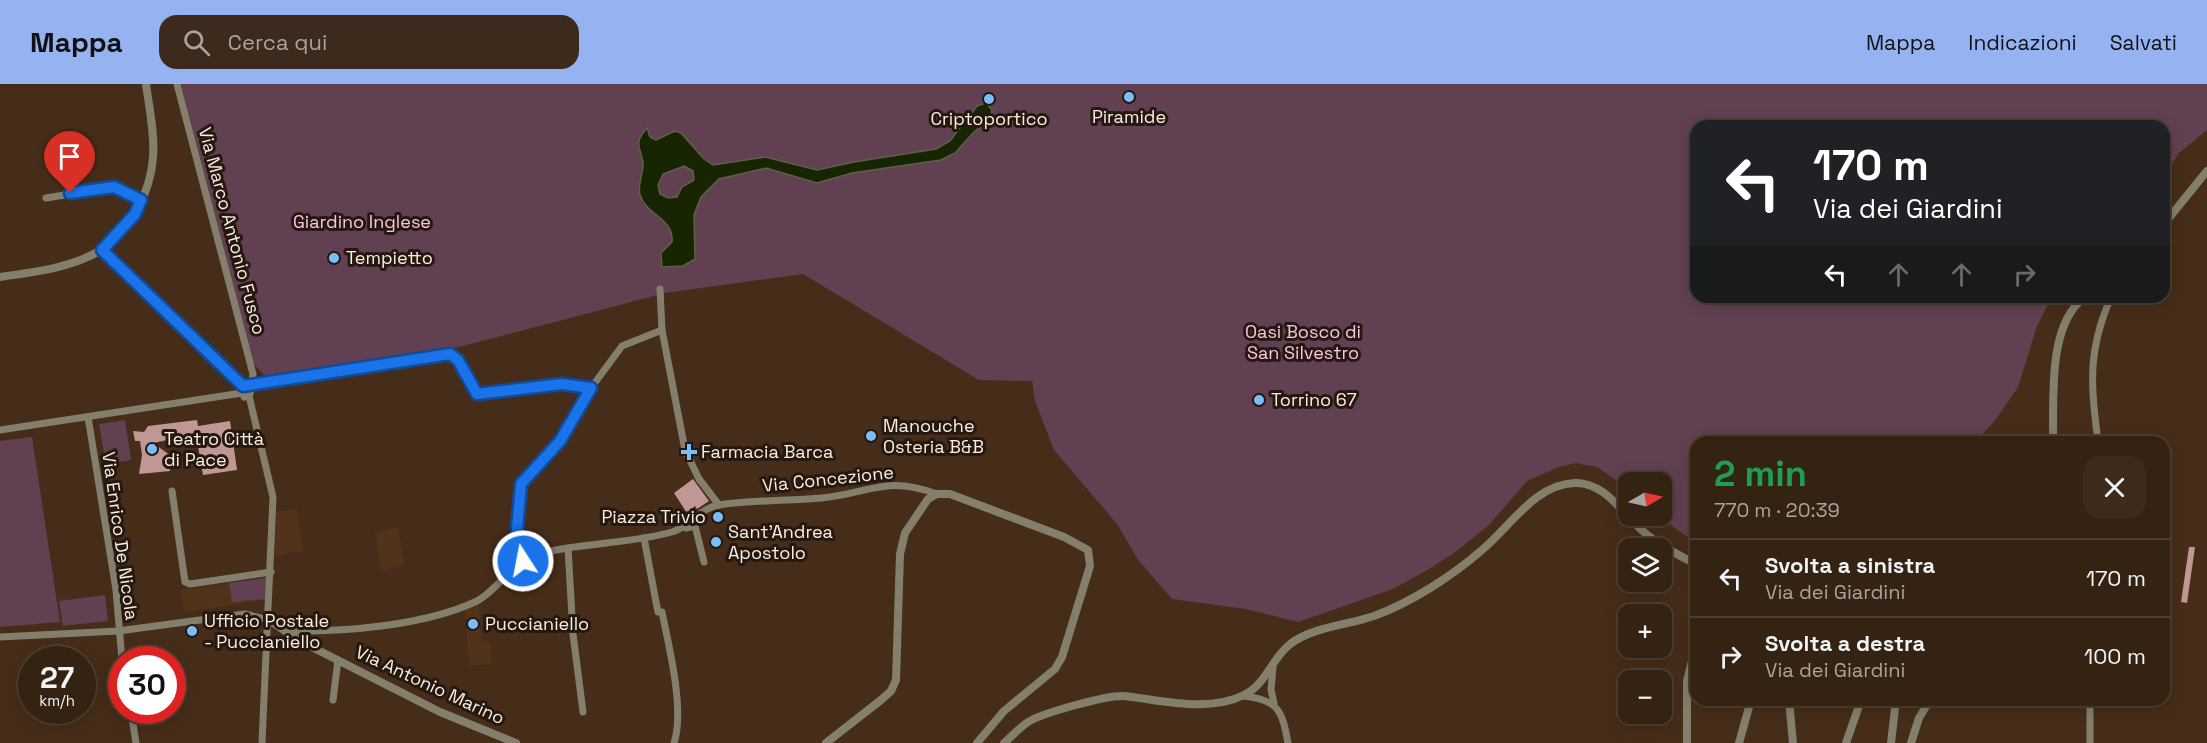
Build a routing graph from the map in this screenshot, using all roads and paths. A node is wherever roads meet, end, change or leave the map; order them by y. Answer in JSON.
{"nodes":[{"id":1,"x":146,"y":84,"type":"edge"},
{"id":2,"x":177,"y":84,"type":"edge"},
{"id":3,"x":2207,"y":171,"type":"edge"},
{"id":4,"x":46,"y":198,"type":"dead end"},
{"id":5,"x":141,"y":200,"type":"junction"},
{"id":6,"x":2170,"y":217,"type":"edge"},
{"id":7,"x":102,"y":250,"type":"junction"},
{"id":8,"x":0,"y":277,"type":"edge"},
{"id":9,"x":660,"y":289,"type":"dead end"},
{"id":10,"x":2079,"y":303,"type":"edge"},
{"id":11,"x":2109,"y":303,"type":"edge"},
{"id":12,"x":662,"y":330,"type":"junction"},
{"id":13,"x":591,"y":388,"type":"junction"},
{"id":14,"x":246,"y":390,"type":"junction"},
{"id":15,"x":88,"y":417,"type":"junction"},
{"id":16,"x":0,"y":430,"type":"edge"},
{"id":17,"x":2053,"y":436,"type":"edge"},
{"id":18,"x":2098,"y":436,"type":"edge"},
{"id":19,"x":172,"y":491,"type":"dead end"},
{"id":20,"x":938,"y":494,"type":"junction"},
{"id":21,"x":719,"y":505,"type":"junction"},
{"id":22,"x":681,"y":529,"type":"junction"},
{"id":23,"x":644,"y":538,"type":"junction"},
{"id":24,"x":568,"y":548,"type":"junction"},
{"id":25,"x":523,"y":561,"type":"junction"},
{"id":26,"x":704,"y":561,"type":"dead end"},
{"id":27,"x":1690,"y":561,"type":"edge"},
{"id":28,"x":271,"y":572,"type":"junction"},
{"id":29,"x":268,"y":620,"type":"junction"},
{"id":30,"x":283,"y":630,"type":"junction"},
{"id":31,"x":117,"y":632,"type":"junction"},
{"id":32,"x":0,"y":637,"type":"edge"},
{"id":33,"x":120,"y":646,"type":"edge"},
{"id":34,"x":338,"y":660,"type":"junction"},
{"id":35,"x":1273,"y":665,"type":"junction"},
{"id":36,"x":1690,"y":669,"type":"edge"},
{"id":37,"x":1242,"y":696,"type":"junction"},
{"id":38,"x":333,"y":700,"type":"dead end"},
{"id":39,"x":1274,"y":704,"type":"junction"},
{"id":40,"x":1749,"y":706,"type":"edge"},
{"id":41,"x":1790,"y":706,"type":"edge"},
{"id":42,"x":1859,"y":706,"type":"edge"},
{"id":43,"x":1895,"y":706,"type":"edge"},
{"id":44,"x":1926,"y":706,"type":"edge"},
{"id":45,"x":2090,"y":706,"type":"edge"},
{"id":46,"x":583,"y":711,"type":"dead end"},
{"id":47,"x":133,"y":724,"type":"edge"},
{"id":48,"x":136,"y":743,"type":"edge"},
{"id":49,"x":262,"y":743,"type":"edge"},
{"id":50,"x":516,"y":743,"type":"edge"},
{"id":51,"x":674,"y":743,"type":"edge"},
{"id":52,"x":825,"y":743,"type":"edge"},
{"id":53,"x":976,"y":743,"type":"edge"},
{"id":54,"x":1004,"y":743,"type":"edge"},
{"id":55,"x":1288,"y":743,"type":"edge"},
{"id":56,"x":1687,"y":743,"type":"edge"},
{"id":57,"x":1738,"y":743,"type":"edge"},
{"id":58,"x":1793,"y":743,"type":"edge"},
{"id":59,"x":1846,"y":743,"type":"edge"},
{"id":60,"x":1891,"y":743,"type":"edge"},
{"id":61,"x":1911,"y":743,"type":"edge"},
{"id":62,"x":2090,"y":743,"type":"edge"}],
"edges":[{"from":1,"to":5,"type":"street"},
{"from":2,"to":14,"type":"street","name":"Via Marco Antonio Fusco"},
{"from":3,"to":6,"type":"street"},
{"from":4,"to":5,"type":"street"},
{"from":5,"to":7,"type":"street"},
{"from":7,"to":8,"type":"street"},
{"from":7,"to":14,"type":"street"},
{"from":9,"to":12,"type":"street"},
{"from":10,"to":17,"type":"street"},
{"from":11,"to":18,"type":"street"},
{"from":12,"to":13,"type":"street"},
{"from":12,"to":21,"type":"street"},
{"from":13,"to":14,"type":"street"},
{"from":13,"to":25,"type":"street"},
{"from":14,"to":15,"type":"street"},
{"from":14,"to":28,"type":"street","name":"Via Marco Antonio Fusco"},
{"from":15,"to":16,"type":"street"},
{"from":15,"to":31,"type":"street","name":"Via Enrico De Nicola"},
{"from":19,"to":28,"type":"street"},
{"from":20,"to":21,"type":"street","name":"Via Concezione"},
{"from":20,"to":52,"type":"street"},
{"from":20,"to":53,"type":"street"},
{"from":21,"to":22,"type":"street","name":"Via Concezione"},
{"from":22,"to":23,"type":"street","name":"Via Concezione"},
{"from":22,"to":26,"type":"street"},
{"from":23,"to":24,"type":"street","name":"Via Concezione"},
{"from":23,"to":51,"type":"street"},
{"from":24,"to":25,"type":"street","name":"Via Concezione"},
{"from":24,"to":46,"type":"street"},
{"from":25,"to":30,"type":"street","name":"Via Concezione"},
{"from":27,"to":35,"type":"street"},
{"from":28,"to":29,"type":"street","name":"Via Marco Antonio Fusco"},
{"from":29,"to":30,"type":"street","name":"Via Antonio Marino"},
{"from":29,"to":31,"type":"street"},
{"from":29,"to":49,"type":"street","name":"Via Marco Antonio Fusco"},
{"from":30,"to":34,"type":"street","name":"Via Antonio Marino"},
{"from":31,"to":32,"type":"street"},
{"from":31,"to":33,"type":"street","name":"Via Enrico De Nicola"},
{"from":34,"to":38,"type":"street"},
{"from":34,"to":50,"type":"street","name":"Via Antonio Marino"},
{"from":35,"to":37,"type":"street"},
{"from":35,"to":39,"type":"street"},
{"from":36,"to":56,"type":"street"},
{"from":37,"to":39,"type":"street"},
{"from":37,"to":54,"type":"street"},
{"from":39,"to":55,"type":"street"},
{"from":40,"to":57,"type":"street"},
{"from":41,"to":58,"type":"street"},
{"from":42,"to":59,"type":"street"},
{"from":43,"to":60,"type":"street"},
{"from":44,"to":61,"type":"street"},
{"from":45,"to":62,"type":"street"},
{"from":47,"to":48,"type":"street"}]}
